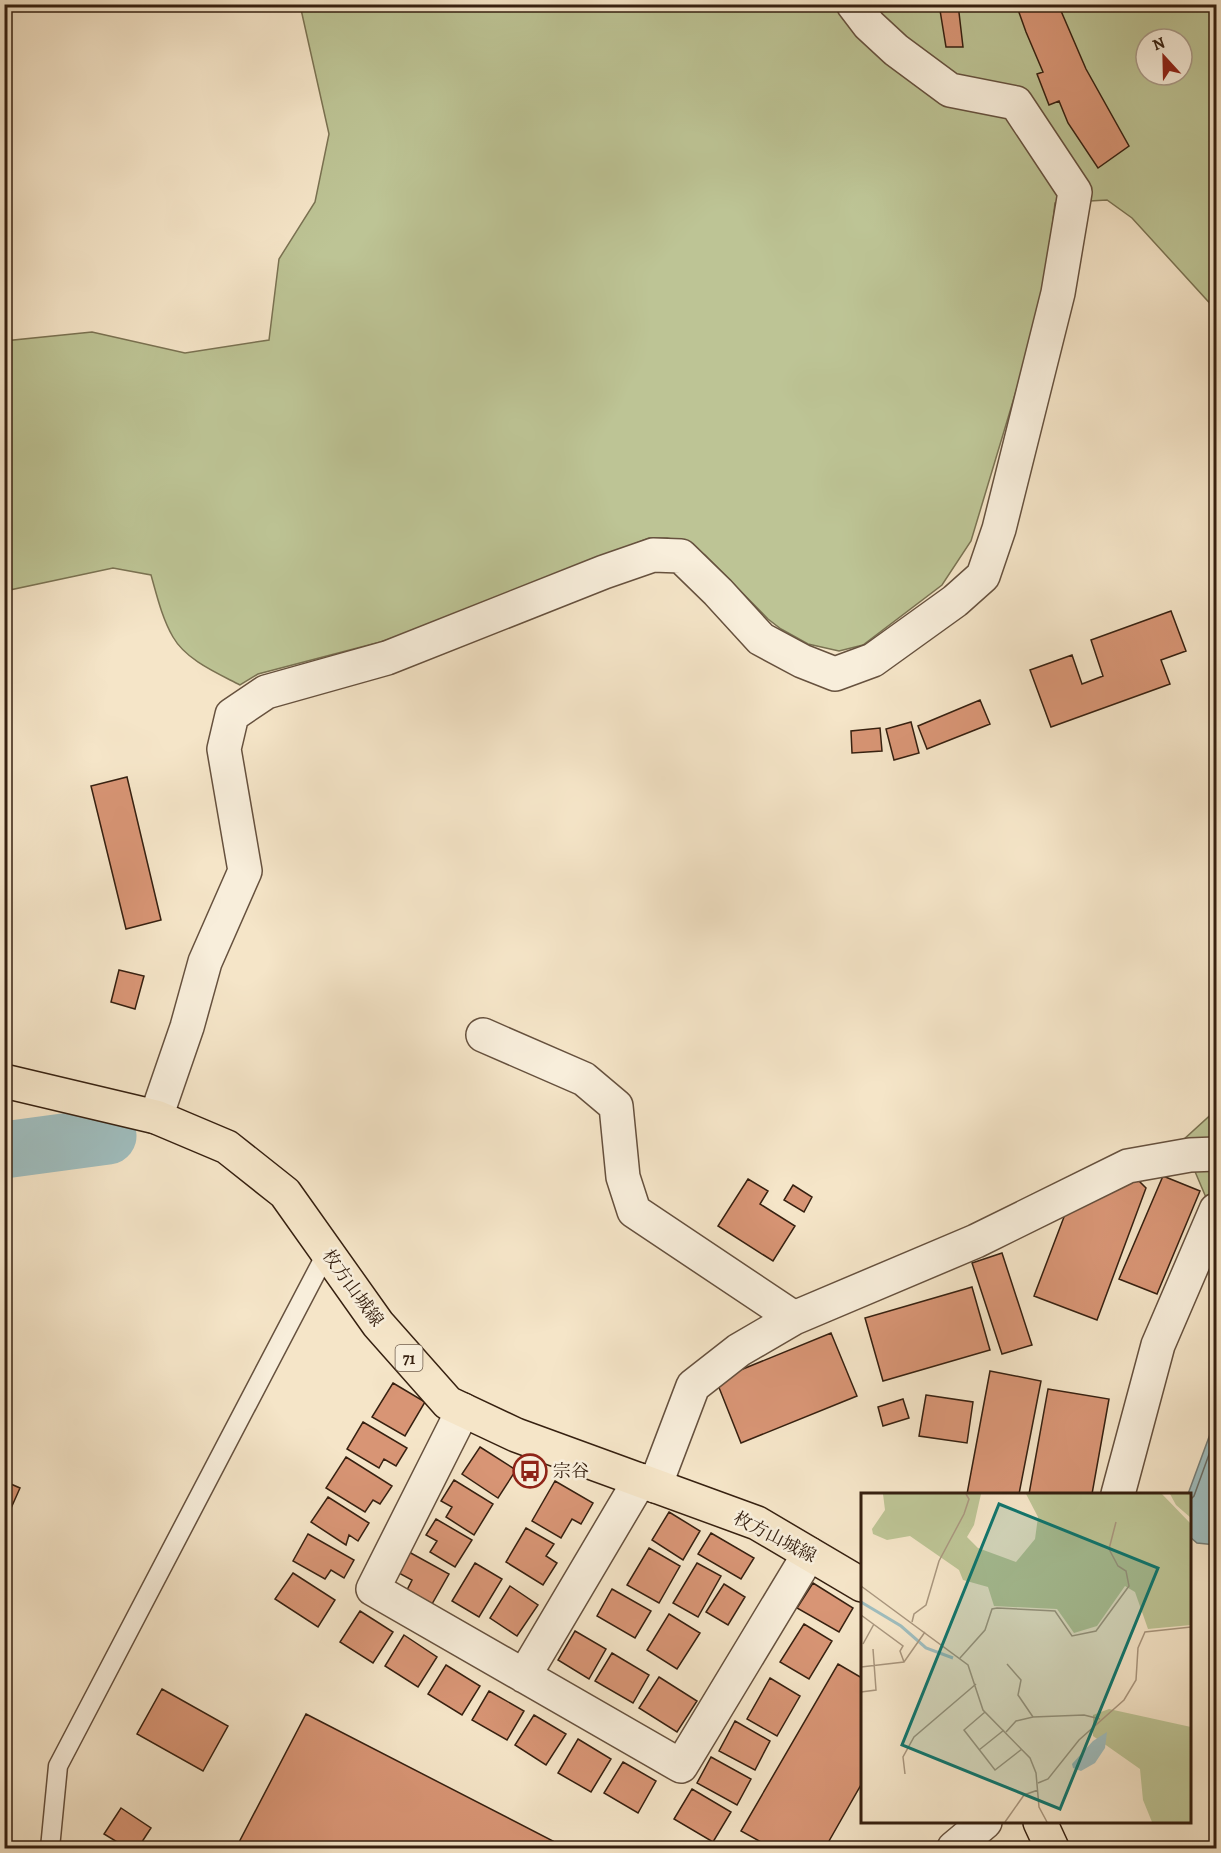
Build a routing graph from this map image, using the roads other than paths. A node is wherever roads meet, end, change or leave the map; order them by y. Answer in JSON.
{"nodes":[{"id":1,"x":853,"y":4,"type":"edge"},
{"id":2,"x":483,"y":1035,"type":"dead end"},
{"id":3,"x":4,"y":1081,"type":"edge"},
{"id":4,"x":156,"y":1117,"type":"junction"},
{"id":5,"x":1216,"y":1154,"type":"edge"},
{"id":6,"x":1216,"y":1210,"type":"edge"},
{"id":7,"x":327,"y":1252,"type":"junction"},
{"id":8,"x":794,"y":1318,"type":"junction"},
{"id":9,"x":463,"y":1410,"type":"junction"},
{"id":10,"x":647,"y":1483,"type":"junction"},
{"id":11,"x":1118,"y":1493,"type":"edge"},
{"id":12,"x":809,"y":1554,"type":"junction"},
{"id":13,"x":861,"y":1584,"type":"edge"},
{"id":14,"x":524,"y":1676,"type":"junction"},
{"id":15,"x":983,"y":1823,"type":"edge"},
{"id":16,"x":1041,"y":1823,"type":"edge"},
{"id":17,"x":50,"y":1848,"type":"edge"},
{"id":18,"x":954,"y":1848,"type":"edge"},
{"id":19,"x":1052,"y":1848,"type":"edge"}],
"edges":[{"from":1,"to":4,"type":"street"},
{"from":2,"to":8,"type":"street"},
{"from":3,"to":4,"type":"main road","name":"枚方山城線","number":"71"},
{"from":4,"to":7,"type":"main road","name":"枚方山城線","number":"71"},
{"from":5,"to":8,"type":"street"},
{"from":6,"to":11,"type":"street"},
{"from":7,"to":9,"type":"main road","name":"枚方山城線","number":"71"},
{"from":7,"to":17,"type":"lane"},
{"from":8,"to":10,"type":"street"},
{"from":9,"to":10,"type":"main road","name":"枚方山城線","number":"71"},
{"from":9,"to":14,"type":"street"},
{"from":10,"to":12,"type":"main road","name":"枚方山城線","number":"71"},
{"from":10,"to":14,"type":"street"},
{"from":12,"to":13,"type":"main road","name":"枚方山城線","number":"71"},
{"from":12,"to":14,"type":"street"},
{"from":15,"to":18,"type":"street"},
{"from":16,"to":19,"type":"main road"}]}
